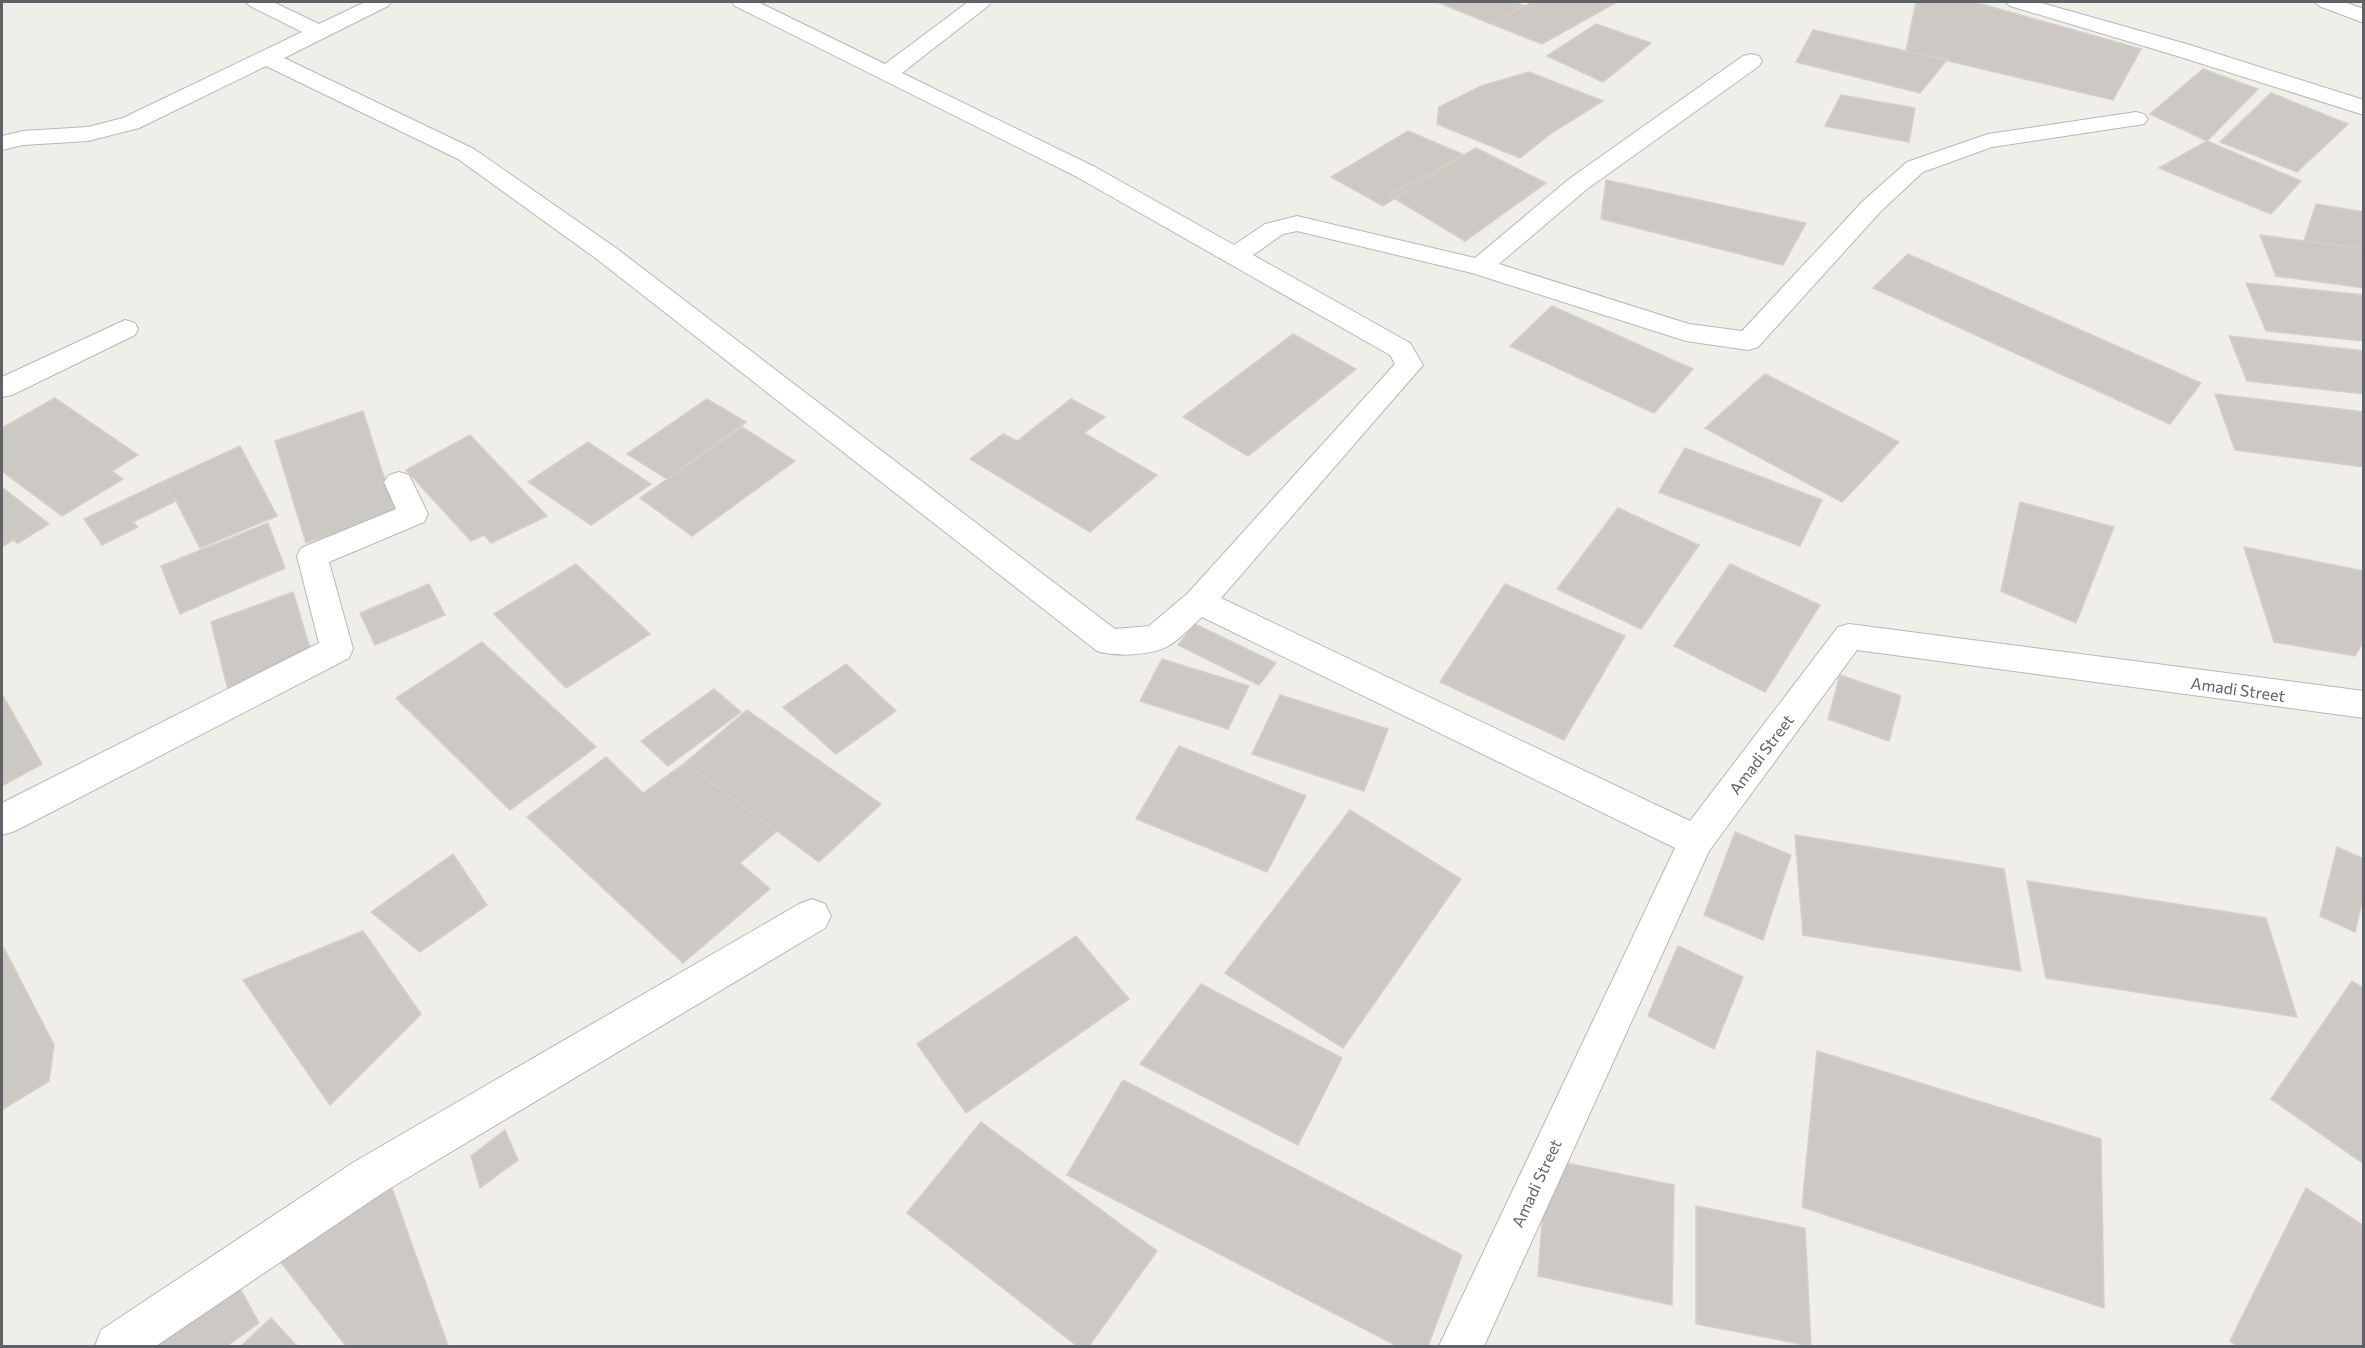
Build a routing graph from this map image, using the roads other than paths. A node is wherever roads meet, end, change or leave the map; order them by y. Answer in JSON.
{"nodes":[{"id":1,"x":257,"y":2,"type":"edge"},
{"id":2,"x":381,"y":2,"type":"edge"},
{"id":3,"x":742,"y":2,"type":"edge"},
{"id":4,"x":981,"y":2,"type":"edge"},
{"id":5,"x":2017,"y":2,"type":"edge"},
{"id":6,"x":2326,"y":2,"type":"edge"},
{"id":7,"x":2364,"y":17,"type":"edge"},
{"id":8,"x":319,"y":32,"type":"junction"},
{"id":9,"x":265,"y":57,"type":"junction"},
{"id":10,"x":1751,"y":61,"type":"dead end"},
{"id":11,"x":889,"y":72,"type":"junction"},
{"id":12,"x":2364,"y":108,"type":"edge"},
{"id":13,"x":2136,"y":119,"type":"dead end"},
{"id":14,"x":2,"y":124,"type":"edge"},
{"id":15,"x":12,"y":140,"type":"edge"},
{"id":16,"x":1234,"y":256,"type":"junction"},
{"id":17,"x":1480,"y":267,"type":"junction"},
{"id":18,"x":125,"y":329,"type":"dead end"},
{"id":19,"x":2,"y":388,"type":"edge"},
{"id":20,"x":399,"y":482,"type":"dead end"},
{"id":21,"x":1199,"y":601,"type":"junction"},
{"id":22,"x":2364,"y":705,"type":"edge"},
{"id":23,"x":2,"y":819,"type":"edge"},
{"id":24,"x":1696,"y":841,"type":"junction"},
{"id":25,"x":812,"y":916,"type":"dead end"},
{"id":26,"x":117,"y":1347,"type":"edge"},
{"id":27,"x":1461,"y":1347,"type":"edge"}],
"edges":[{"from":1,"to":8,"type":"street"},
{"from":2,"to":8,"type":"street"},
{"from":3,"to":11,"type":"street"},
{"from":4,"to":11,"type":"street"},
{"from":5,"to":12,"type":"street"},
{"from":6,"to":7,"type":"street"},
{"from":8,"to":9,"type":"street"},
{"from":9,"to":15,"type":"street"},
{"from":9,"to":21,"type":"street"},
{"from":10,"to":17,"type":"street"},
{"from":11,"to":16,"type":"street"},
{"from":13,"to":17,"type":"street"},
{"from":14,"to":15,"type":"street"},
{"from":16,"to":17,"type":"street"},
{"from":16,"to":21,"type":"street"},
{"from":18,"to":19,"type":"street"},
{"from":20,"to":23,"type":"street"},
{"from":21,"to":24,"type":"street"},
{"from":22,"to":24,"type":"street","name":"Amadi Street"},
{"from":24,"to":27,"type":"street","name":"Amadi Street"},
{"from":25,"to":26,"type":"street"}]}
